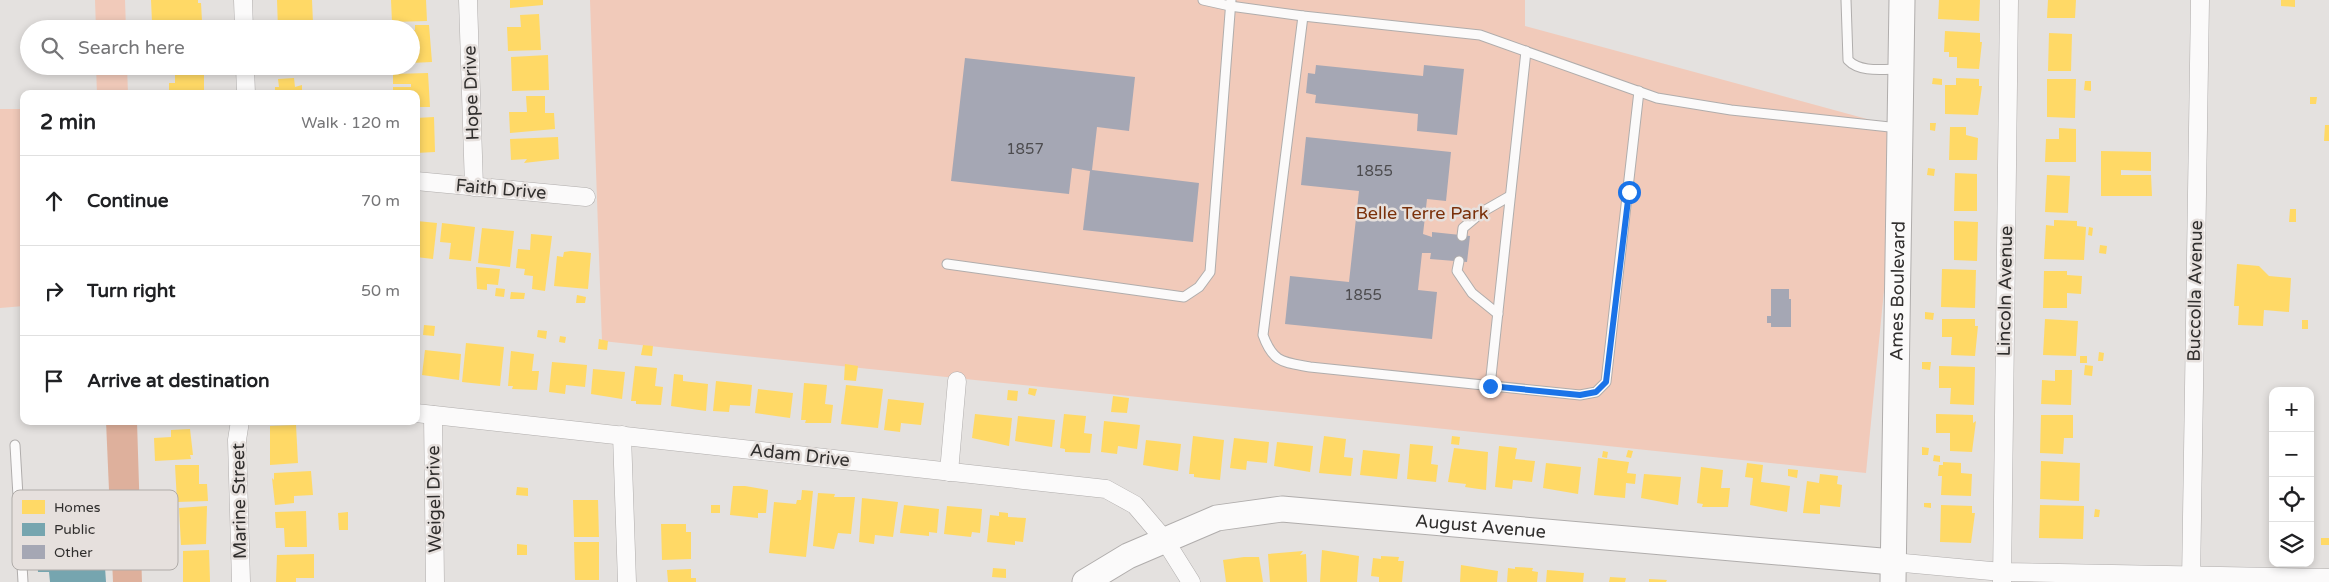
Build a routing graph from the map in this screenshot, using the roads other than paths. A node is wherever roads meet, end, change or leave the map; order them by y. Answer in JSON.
{"nodes":[{"id":1,"x":243,"y":0,"type":"edge"},
{"id":2,"x":468,"y":0,"type":"edge"},
{"id":3,"x":1203,"y":0,"type":"edge"},
{"id":4,"x":1846,"y":0,"type":"edge"},
{"id":5,"x":1902,"y":0,"type":"edge"},
{"id":6,"x":2009,"y":0,"type":"edge"},
{"id":7,"x":2200,"y":0,"type":"edge"},
{"id":8,"x":1230,"y":3,"type":"edge"},
{"id":9,"x":1303,"y":16,"type":"junction"},
{"id":10,"x":244,"y":20,"type":"edge"},
{"id":11,"x":1526,"y":51,"type":"junction"},
{"id":12,"x":1900,"y":69,"type":"junction"},
{"id":13,"x":245,"y":75,"type":"edge"},
{"id":14,"x":246,"y":90,"type":"edge"},
{"id":15,"x":1639,"y":91,"type":"junction"},
{"id":16,"x":1900,"y":128,"type":"junction"},
{"id":17,"x":420,"y":181,"type":"edge"},
{"id":18,"x":474,"y":187,"type":"junction"},
{"id":19,"x":1510,"y":196,"type":"junction"},
{"id":20,"x":586,"y":197,"type":"dead end"},
{"id":21,"x":1462,"y":236,"type":"dead end"},
{"id":22,"x":1459,"y":261,"type":"dead end"},
{"id":23,"x":947,"y":264,"type":"dead end"},
{"id":24,"x":1498,"y":314,"type":"junction"},
{"id":25,"x":957,"y":381,"type":"dead end"},
{"id":26,"x":1490,"y":386,"type":"junction"},
{"id":27,"x":425,"y":414,"type":"edge"},
{"id":28,"x":239,"y":425,"type":"edge"},
{"id":29,"x":622,"y":435,"type":"junction"},
{"id":30,"x":15,"y":445,"type":"dead end"},
{"id":31,"x":949,"y":472,"type":"junction"},
{"id":32,"x":18,"y":490,"type":"edge"},
{"id":33,"x":1164,"y":539,"type":"junction"},
{"id":34,"x":1893,"y":572,"type":"edge"},
{"id":35,"x":2002,"y":577,"type":"edge"},
{"id":36,"x":2329,"y":578,"type":"edge"},
{"id":37,"x":2191,"y":579,"type":"edge"},
{"id":38,"x":241,"y":582,"type":"edge"},
{"id":39,"x":435,"y":582,"type":"edge"},
{"id":40,"x":627,"y":582,"type":"edge"},
{"id":41,"x":1085,"y":582,"type":"edge"},
{"id":42,"x":1191,"y":582,"type":"edge"}],
"edges":[{"from":1,"to":10,"type":"street"},
{"from":2,"to":18,"type":"street","name":"Hope Drive"},
{"from":3,"to":8,"type":"lane"},
{"from":4,"to":12,"type":"lane"},
{"from":5,"to":12,"type":"street","name":"Ames Boulevard"},
{"from":6,"to":35,"type":"street","name":"Lincoln Avenue"},
{"from":7,"to":37,"type":"street","name":"Buccolla Avenue"},
{"from":8,"to":9,"type":"lane"},
{"from":8,"to":23,"type":"lane"},
{"from":9,"to":11,"type":"lane"},
{"from":9,"to":26,"type":"lane"},
{"from":11,"to":15,"type":"lane"},
{"from":11,"to":19,"type":"lane"},
{"from":12,"to":16,"type":"street","name":"Ames Boulevard"},
{"from":13,"to":14,"type":"street"},
{"from":15,"to":16,"type":"lane"},
{"from":15,"to":26,"type":"lane"},
{"from":16,"to":34,"type":"street","name":"Ames Boulevard"},
{"from":17,"to":18,"type":"street","name":"Faith Drive"},
{"from":18,"to":20,"type":"street","name":"Faith Drive"},
{"from":19,"to":21,"type":"lane"},
{"from":19,"to":24,"type":"lane"},
{"from":22,"to":24,"type":"lane"},
{"from":24,"to":26,"type":"lane"},
{"from":25,"to":31,"type":"street"},
{"from":27,"to":29,"type":"street","name":"Adam Drive"},
{"from":27,"to":39,"type":"street","name":"Weigel Drive"},
{"from":28,"to":38,"type":"street","name":"Marine Street"},
{"from":29,"to":31,"type":"street","name":"Adam Drive"},
{"from":29,"to":40,"type":"street"},
{"from":30,"to":32,"type":"lane"},
{"from":31,"to":33,"type":"street","name":"Adam Drive"},
{"from":33,"to":34,"type":"street","name":"August Avenue"},
{"from":33,"to":41,"type":"street","name":"August Avenue"},
{"from":33,"to":42,"type":"street","name":"Adam Drive"},
{"from":34,"to":35,"type":"street"},
{"from":35,"to":37,"type":"street"},
{"from":36,"to":37,"type":"street"}]}
